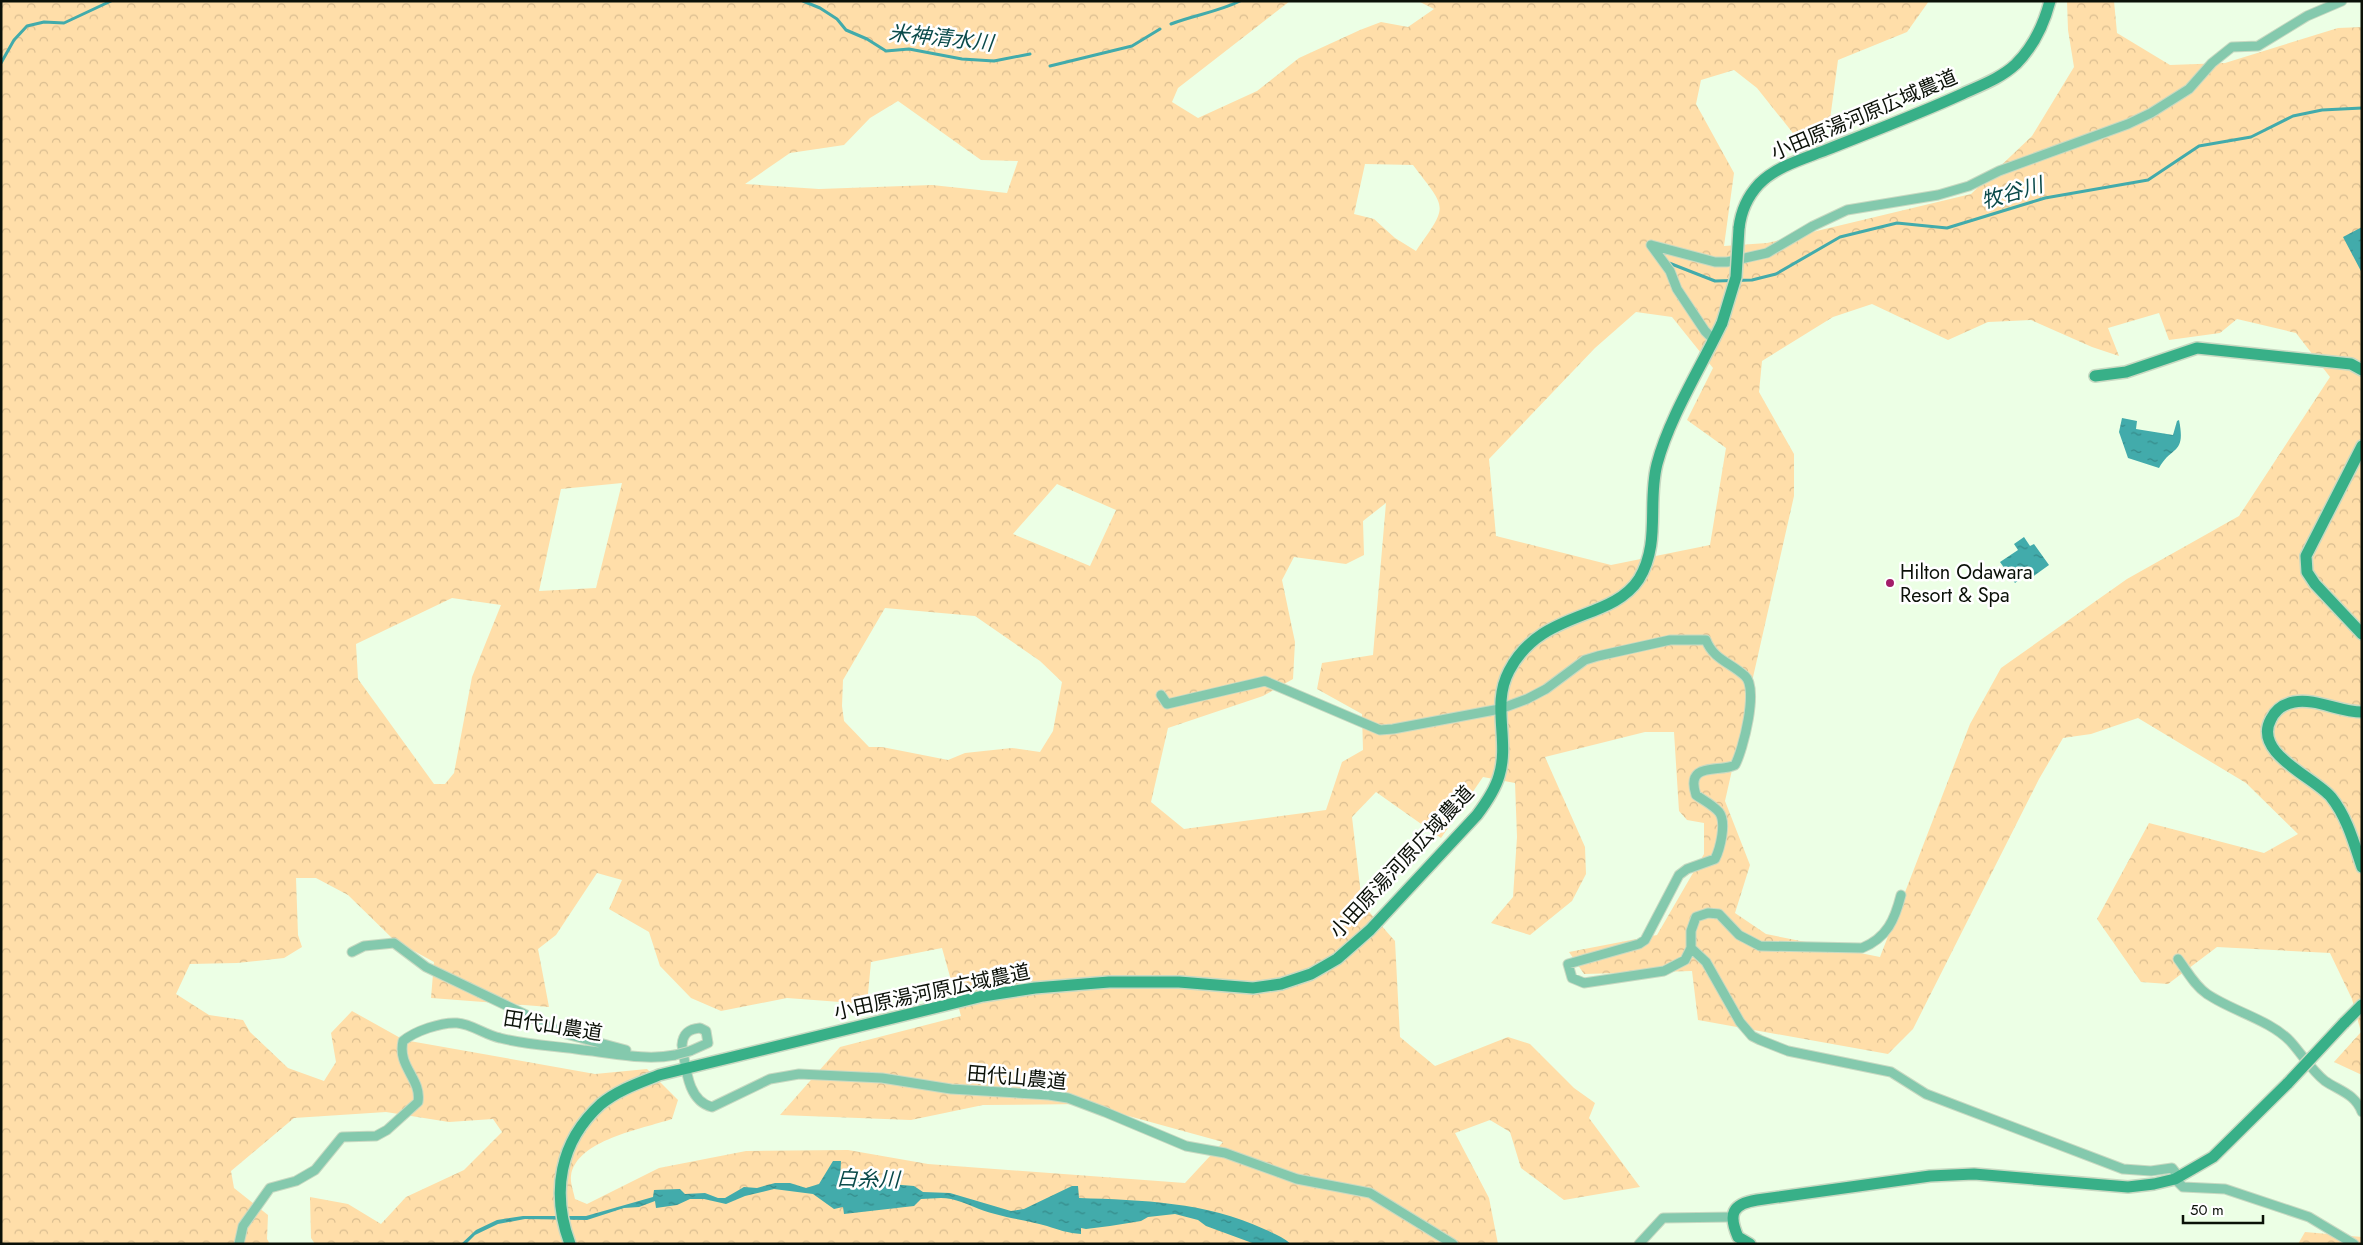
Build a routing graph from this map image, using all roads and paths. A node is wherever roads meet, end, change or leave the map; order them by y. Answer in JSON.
{"nodes":[{"id":1,"x":2050,"y":1,"type":"edge"},
{"id":2,"x":2342,"y":1,"type":"edge"},
{"id":3,"x":1714,"y":340,"type":"junction"},
{"id":4,"x":2362,"y":370,"type":"edge"},
{"id":5,"x":2095,"y":376,"type":"dead end"},
{"id":6,"x":2362,"y":446,"type":"edge"},
{"id":7,"x":2362,"y":634,"type":"edge"},
{"id":8,"x":1162,"y":695,"type":"dead end"},
{"id":9,"x":1500,"y":709,"type":"junction"},
{"id":10,"x":2362,"y":712,"type":"edge"},
{"id":11,"x":2362,"y":867,"type":"edge"},
{"id":12,"x":1901,"y":895,"type":"dead end"},
{"id":13,"x":1691,"y":948,"type":"junction"},
{"id":14,"x":352,"y":952,"type":"dead end"},
{"id":15,"x":2178,"y":959,"type":"dead end"},
{"id":16,"x":2362,"y":1005,"type":"edge"},
{"id":17,"x":635,"y":1056,"type":"junction"},
{"id":18,"x":686,"y":1067,"type":"junction"},
{"id":19,"x":2362,"y":1112,"type":"edge"},
{"id":20,"x":2177,"y":1178,"type":"junction"},
{"id":21,"x":1733,"y":1217,"type":"junction"},
{"id":22,"x":239,"y":1244,"type":"edge"},
{"id":23,"x":570,"y":1244,"type":"edge"},
{"id":24,"x":1453,"y":1244,"type":"edge"},
{"id":25,"x":1639,"y":1244,"type":"edge"},
{"id":26,"x":1750,"y":1244,"type":"edge"},
{"id":27,"x":2354,"y":1244,"type":"edge"}],
"edges":[{"from":1,"to":3,"type":"street","name":"小田原湯河原広域農道","bridge":true},
{"from":2,"to":3,"type":"street"},
{"from":3,"to":9,"type":"street","name":"小田原湯河原広域農道"},
{"from":4,"to":5,"type":"street"},
{"from":6,"to":7,"type":"street"},
{"from":8,"to":9,"type":"street"},
{"from":9,"to":13,"type":"street"},
{"from":9,"to":18,"type":"street","name":"小田原湯河原広域農道"},
{"from":10,"to":11,"type":"street"},
{"from":12,"to":13,"type":"street"},
{"from":13,"to":20,"type":"street"},
{"from":14,"to":17,"type":"street"},
{"from":15,"to":19,"type":"street"},
{"from":16,"to":20,"type":"street","bridge":true},
{"from":17,"to":18,"type":"street","name":"田代山農道","bridge":true},
{"from":17,"to":22,"type":"street","name":"田代山農道"},
{"from":18,"to":23,"type":"street","name":"小田原湯河原広域農道"},
{"from":18,"to":24,"type":"street","name":"田代山農道"},
{"from":20,"to":21,"type":"street"},
{"from":20,"to":27,"type":"street"},
{"from":21,"to":25,"type":"street"},
{"from":21,"to":26,"type":"street"}]}
